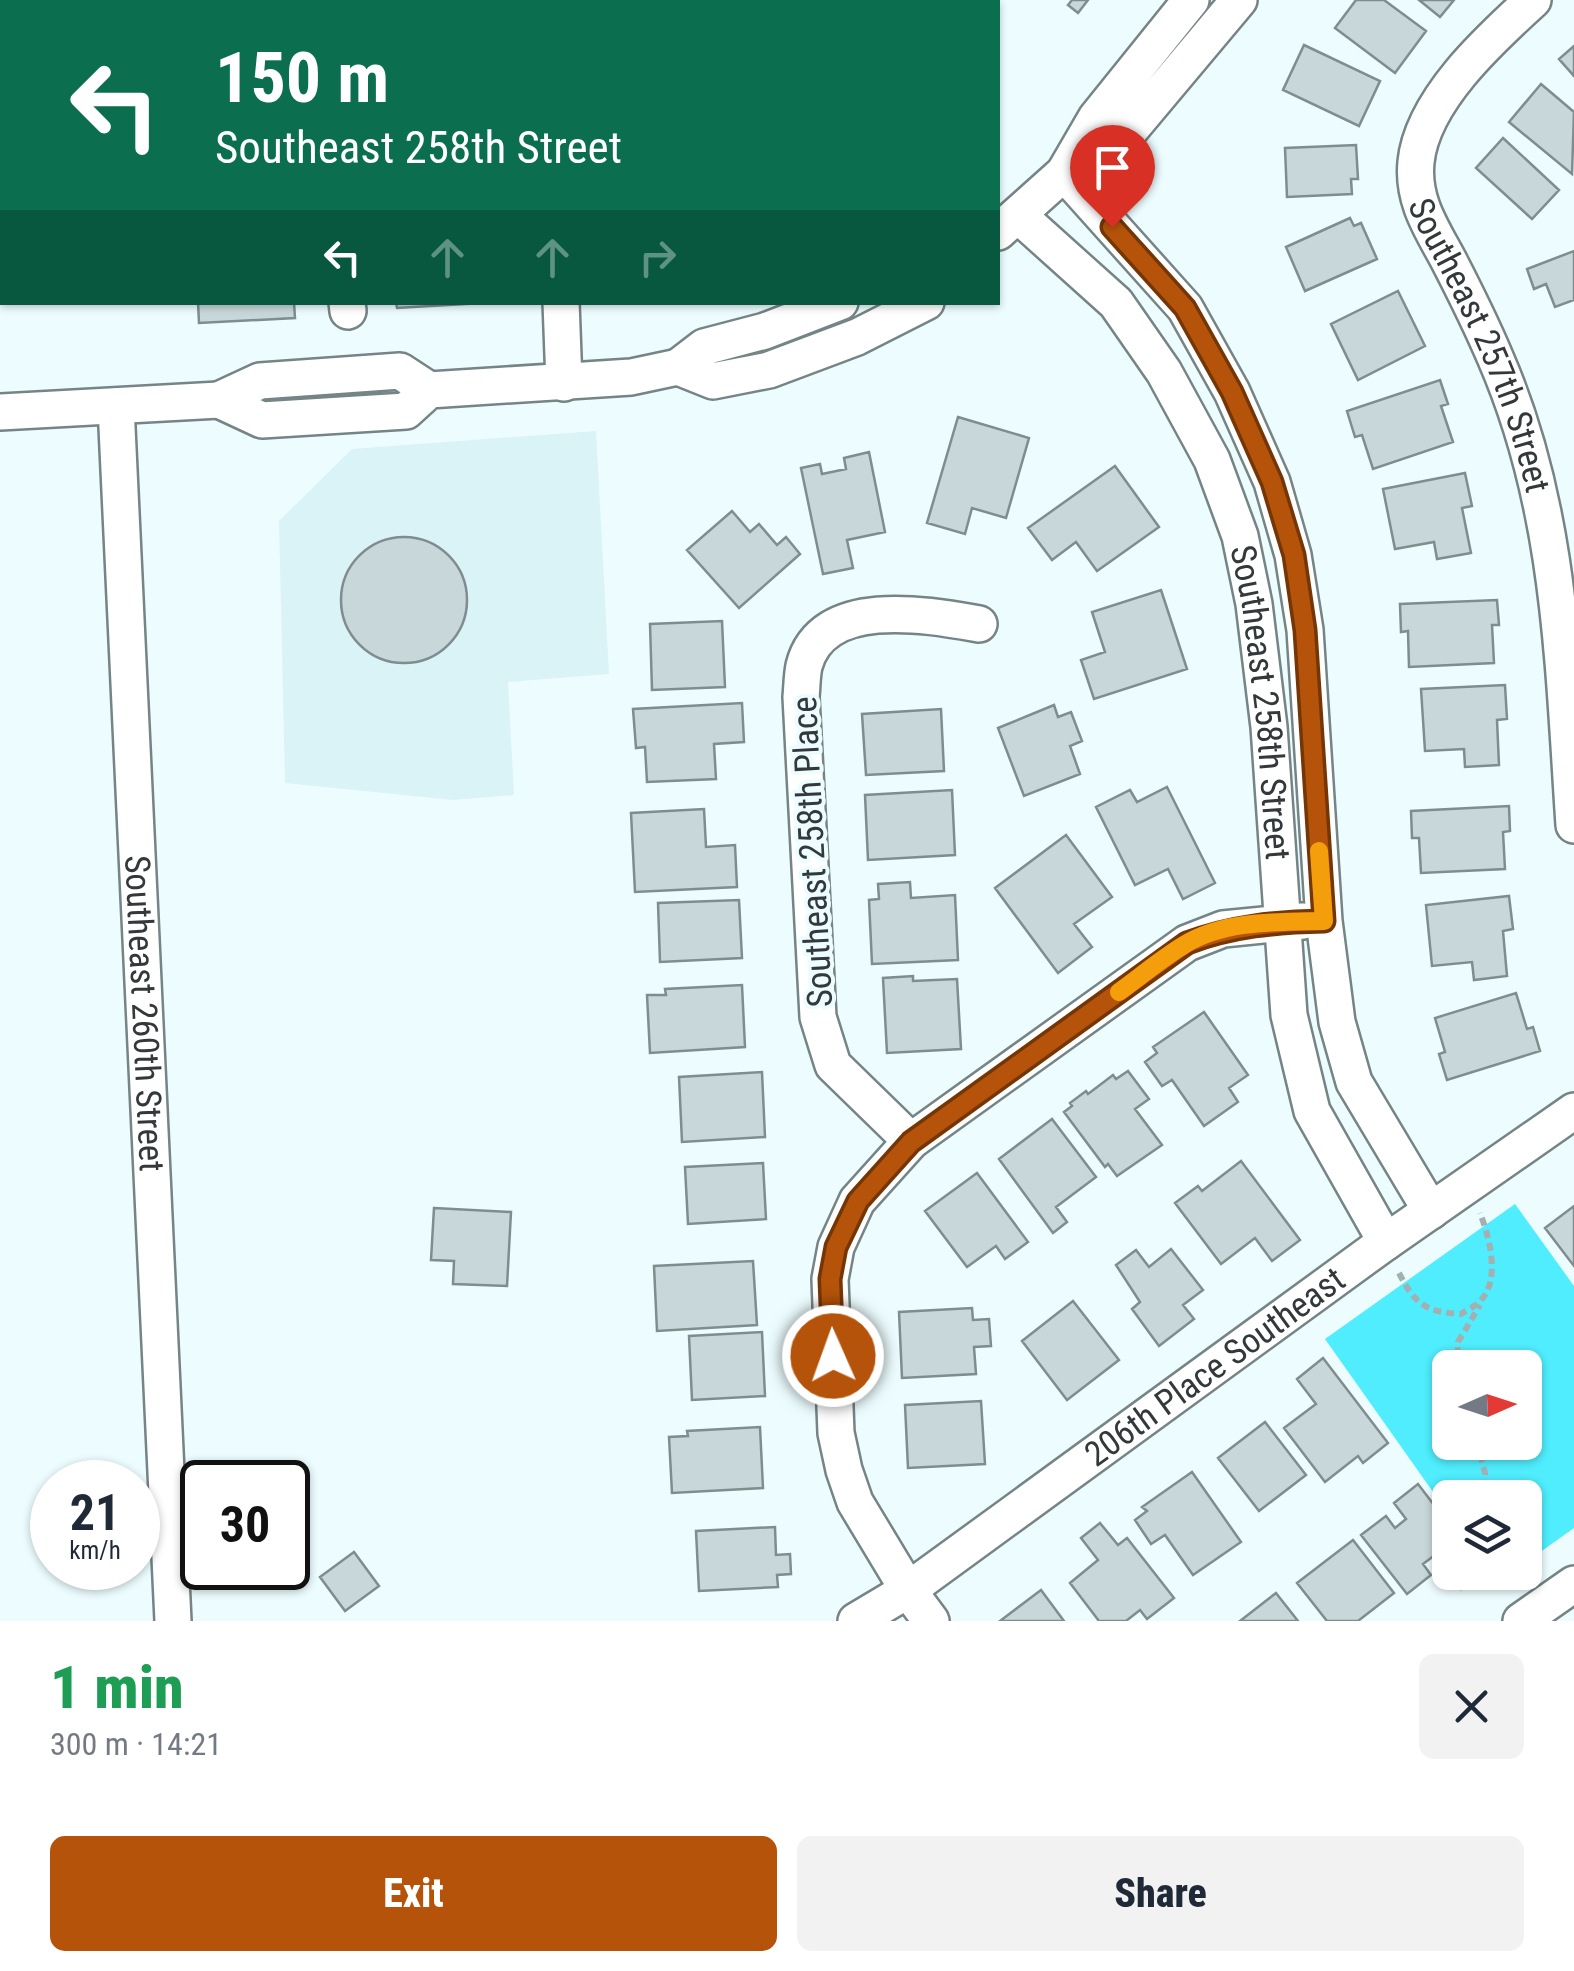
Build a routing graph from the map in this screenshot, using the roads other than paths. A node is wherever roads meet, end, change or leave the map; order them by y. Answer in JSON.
{"nodes":[{"id":1,"x":1192,"y":0,"type":"edge"},
{"id":2,"x":1239,"y":0,"type":"edge"},
{"id":3,"x":1533,"y":0,"type":"edge"},
{"id":4,"x":1064,"y":173,"type":"junction"},
{"id":5,"x":1008,"y":224,"type":"edge"},
{"id":6,"x":560,"y":305,"type":"edge"},
{"id":7,"x":832,"y":305,"type":"edge"},
{"id":8,"x":922,"y":305,"type":"edge"},
{"id":9,"x":678,"y":368,"type":"junction"},
{"id":10,"x":564,"y":382,"type":"junction"},
{"id":11,"x":116,"y":406,"type":"junction"},
{"id":12,"x":0,"y":412,"type":"edge"},
{"id":13,"x":979,"y":624,"type":"dead end"},
{"id":14,"x":1574,"y":825,"type":"edge"},
{"id":15,"x":1282,"y":921,"type":"junction"},
{"id":16,"x":1324,"y":921,"type":"junction"},
{"id":17,"x":1574,"y":1111,"type":"edge"},
{"id":18,"x":911,"y":1142,"type":"junction"},
{"id":19,"x":1431,"y":1210,"type":"junction"},
{"id":20,"x":1385,"y":1243,"type":"junction"},
{"id":21,"x":1574,"y":1584,"type":"edge"},
{"id":22,"x":908,"y":1590,"type":"junction"},
{"id":23,"x":173,"y":1621,"type":"edge"},
{"id":24,"x":856,"y":1621,"type":"edge"},
{"id":25,"x":932,"y":1621,"type":"edge"},
{"id":26,"x":1521,"y":1621,"type":"edge"}],
"edges":[{"from":1,"to":4,"type":"street"},
{"from":2,"to":4,"type":"street"},
{"from":3,"to":14,"type":"street","name":"Southeast 257th Street"},
{"from":4,"to":5,"type":"street"},
{"from":4,"to":16,"type":"street","name":"Southeast 258th Street"},
{"from":5,"to":15,"type":"street","name":"Southeast 258th Street"},
{"from":6,"to":10,"type":"street"},
{"from":7,"to":9,"type":"street"},
{"from":8,"to":9,"type":"street"},
{"from":9,"to":10,"type":"street"},
{"from":10,"to":11,"type":"street"},
{"from":11,"to":12,"type":"street"},
{"from":11,"to":23,"type":"street","name":"Southeast 260th Street"},
{"from":13,"to":18,"type":"street","name":"Southeast 258th Place"},
{"from":15,"to":16,"type":"street"},
{"from":15,"to":18,"type":"street"},
{"from":15,"to":20,"type":"street","name":"Southeast 258th Street"},
{"from":16,"to":19,"type":"street","name":"Southeast 258th Street"},
{"from":17,"to":19,"type":"street","name":"206th Place Southeast"},
{"from":18,"to":22,"type":"street"},
{"from":19,"to":20,"type":"street","name":"206th Place Southeast"},
{"from":20,"to":22,"type":"street","name":"206th Place Southeast"},
{"from":21,"to":26,"type":"street"},
{"from":22,"to":24,"type":"street","name":"206th Place Southeast"},
{"from":22,"to":25,"type":"street"}]}
